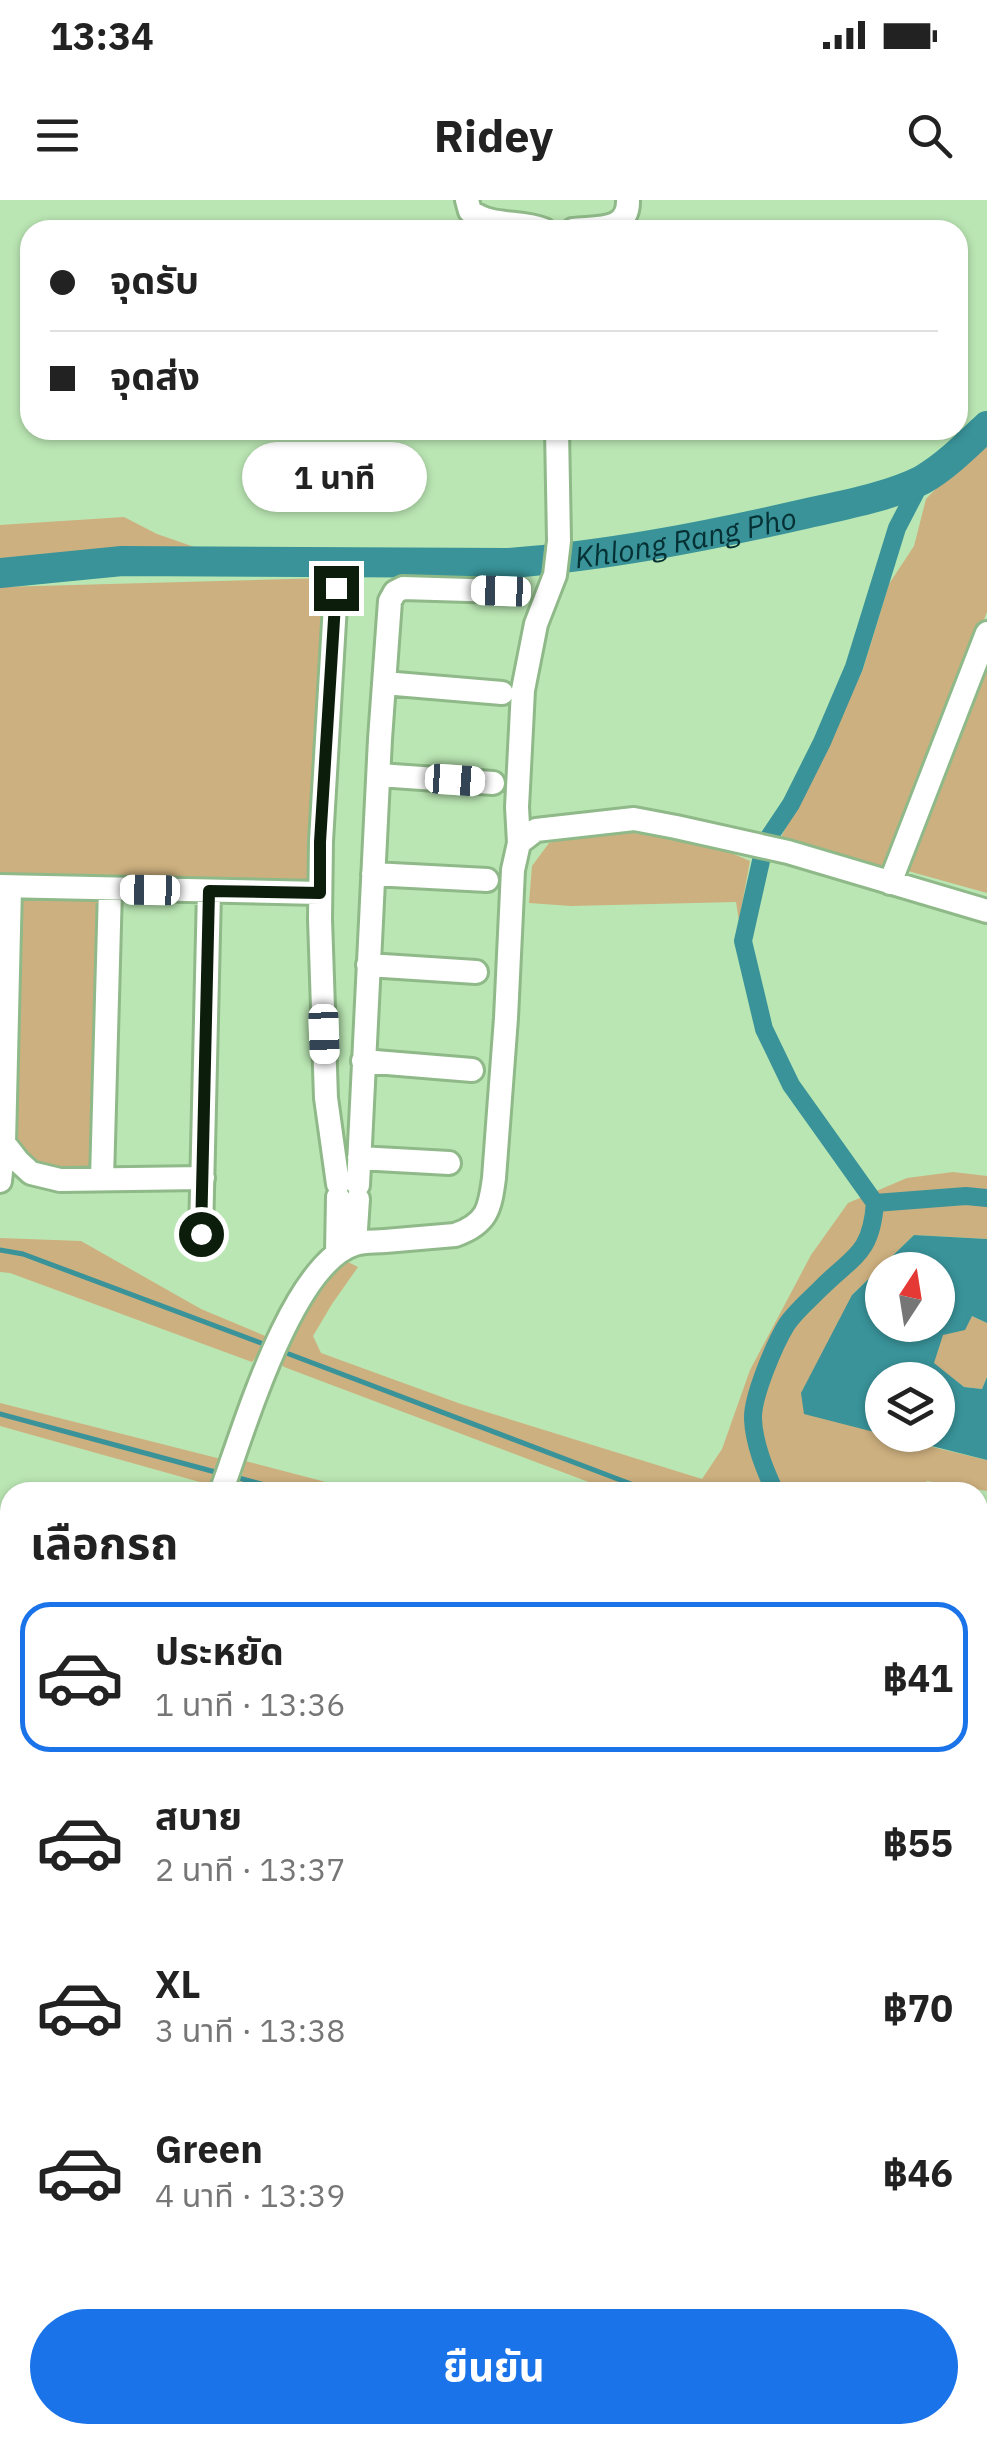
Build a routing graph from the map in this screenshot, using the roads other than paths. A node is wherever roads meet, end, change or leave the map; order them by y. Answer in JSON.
{"nodes":[{"id":1,"x":467,"y":200,"type":"edge"},
{"id":2,"x":486,"y":220,"type":"edge"},
{"id":3,"x":557,"y":440,"type":"edge"},
{"id":4,"x":336,"y":588,"type":"dead end"},
{"id":5,"x":501,"y":591,"type":"dead end"},
{"id":6,"x":987,"y":634,"type":"edge"},
{"id":7,"x":384,"y":683,"type":"junction"},
{"id":8,"x":502,"y":693,"type":"dead end"},
{"id":9,"x":378,"y":774,"type":"junction"},
{"id":10,"x":494,"y":782,"type":"dead end"},
{"id":11,"x":519,"y":843,"type":"junction"},
{"id":12,"x":373,"y":874,"type":"junction"},
{"id":13,"x":488,"y":880,"type":"dead end"},
{"id":14,"x":890,"y":883,"type":"junction"},
{"id":15,"x":5,"y":886,"type":"edge"},
{"id":16,"x":110,"y":889,"type":"junction"},
{"id":17,"x":209,"y":891,"type":"junction"},
{"id":18,"x":320,"y":893,"type":"junction"},
{"id":19,"x":987,"y":911,"type":"edge"},
{"id":20,"x":368,"y":965,"type":"junction"},
{"id":21,"x":476,"y":972,"type":"dead end"},
{"id":22,"x":362,"y":1062,"type":"junction"},
{"id":23,"x":472,"y":1070,"type":"dead end"},
{"id":24,"x":2,"y":1142,"type":"edge"},
{"id":25,"x":449,"y":1163,"type":"dead end"},
{"id":26,"x":203,"y":1178,"type":"junction"},
{"id":27,"x":102,"y":1179,"type":"junction"},
{"id":28,"x":0,"y":1181,"type":"edge"},
{"id":29,"x":349,"y":1181,"type":"junction"},
{"id":30,"x":201,"y":1234,"type":"dead end"},
{"id":31,"x":346,"y":1248,"type":"junction"},
{"id":32,"x":226,"y":1478,"type":"edge"}],
"edges":[{"from":1,"to":2,"type":"street"},
{"from":3,"to":11,"type":"street"},
{"from":4,"to":18,"type":"street"},
{"from":5,"to":7,"type":"street"},
{"from":6,"to":14,"type":"street"},
{"from":7,"to":8,"type":"street"},
{"from":7,"to":9,"type":"street"},
{"from":9,"to":10,"type":"street"},
{"from":9,"to":12,"type":"street"},
{"from":11,"to":14,"type":"street"},
{"from":11,"to":31,"type":"street"},
{"from":12,"to":13,"type":"street"},
{"from":12,"to":20,"type":"street"},
{"from":14,"to":19,"type":"street"},
{"from":15,"to":16,"type":"street"},
{"from":15,"to":24,"type":"street"},
{"from":16,"to":17,"type":"street"},
{"from":16,"to":27,"type":"street"},
{"from":17,"to":18,"type":"street"},
{"from":17,"to":26,"type":"street"},
{"from":18,"to":29,"type":"street"},
{"from":20,"to":21,"type":"street"},
{"from":20,"to":22,"type":"street"},
{"from":22,"to":23,"type":"street"},
{"from":22,"to":29,"type":"street"},
{"from":24,"to":27,"type":"street"},
{"from":24,"to":28,"type":"street"},
{"from":25,"to":29,"type":"street"},
{"from":26,"to":27,"type":"street"},
{"from":26,"to":30,"type":"street"},
{"from":29,"to":31,"type":"street"},
{"from":31,"to":32,"type":"street"}]}
